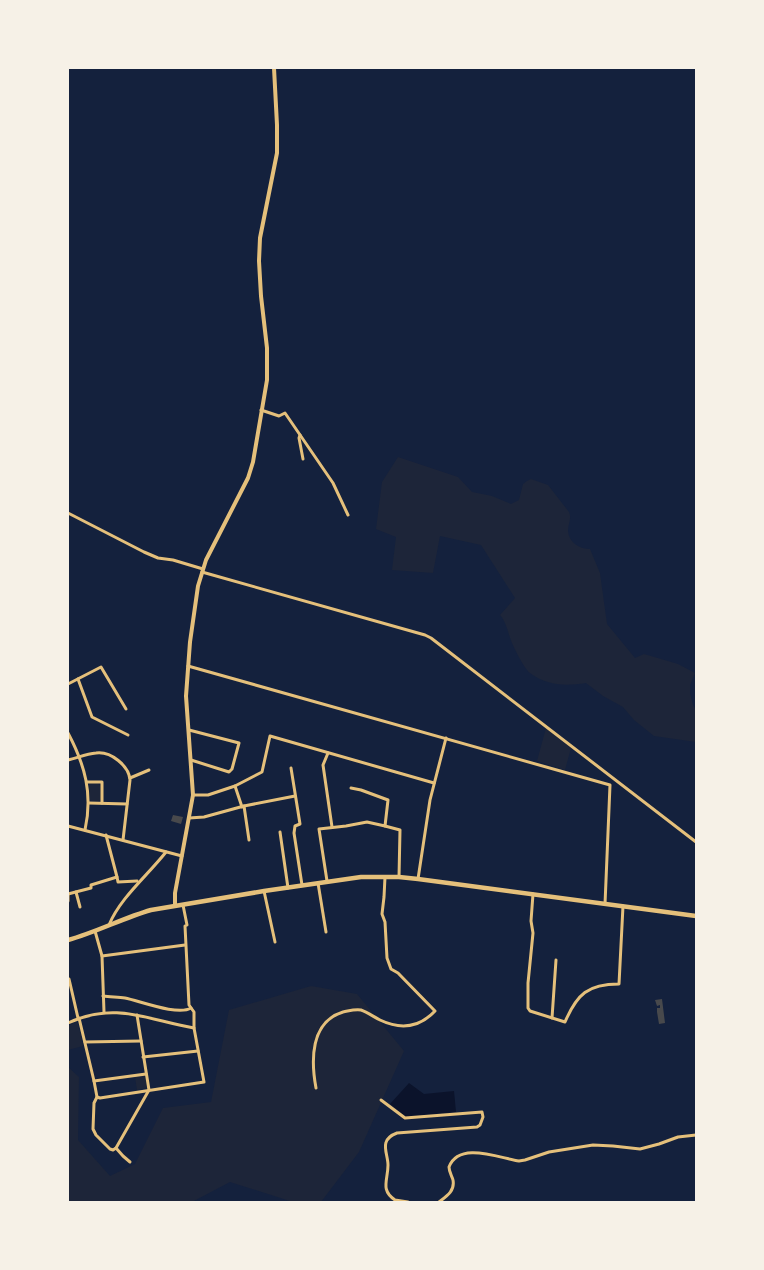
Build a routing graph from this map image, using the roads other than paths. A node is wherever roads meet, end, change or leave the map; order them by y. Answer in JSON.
{"nodes":[{"id":1,"x":274,"y":68,"type":"edge"},
{"id":2,"x":261,"y":410,"type":"junction"},
{"id":3,"x":300,"y":435,"type":"junction"},
{"id":4,"x":303,"y":459,"type":"dead end"},
{"id":5,"x":68,"y":513,"type":"edge"},
{"id":6,"x":348,"y":515,"type":"dead end"},
{"id":7,"x":202,"y":571,"type":"junction"},
{"id":8,"x":188,"y":666,"type":"junction"},
{"id":9,"x":78,"y":679,"type":"junction"},
{"id":10,"x":68,"y":684,"type":"edge"},
{"id":11,"x":126,"y":709,"type":"dead end"},
{"id":12,"x":189,"y":730,"type":"junction"},
{"id":13,"x":68,"y":733,"type":"edge"},
{"id":14,"x":128,"y":735,"type":"dead end"},
{"id":15,"x":446,"y":738,"type":"junction"},
{"id":16,"x":328,"y":753,"type":"junction"},
{"id":17,"x":80,"y":757,"type":"junction"},
{"id":18,"x":68,"y":760,"type":"edge"},
{"id":19,"x":191,"y":760,"type":"junction"},
{"id":20,"x":291,"y":768,"type":"dead end"},
{"id":21,"x":149,"y":770,"type":"dead end"},
{"id":22,"x":611,"y":776,"type":"junction"},
{"id":23,"x":130,"y":778,"type":"junction"},
{"id":24,"x":87,"y":782,"type":"junction"},
{"id":25,"x":434,"y":783,"type":"junction"},
{"id":26,"x":610,"y":785,"type":"junction"},
{"id":27,"x":235,"y":786,"type":"junction"},
{"id":28,"x":351,"y":788,"type":"dead end"},
{"id":29,"x":194,"y":796,"type":"junction"},
{"id":30,"x":295,"y":796,"type":"junction"},
{"id":31,"x":89,"y":803,"type":"junction"},
{"id":32,"x":102,"y":803,"type":"junction"},
{"id":33,"x":127,"y":804,"type":"junction"},
{"id":34,"x":243,"y":806,"type":"junction"},
{"id":35,"x":189,"y":818,"type":"junction"},
{"id":36,"x":68,"y":826,"type":"edge"},
{"id":37,"x":385,"y":826,"type":"junction"},
{"id":38,"x":332,"y":827,"type":"junction"},
{"id":39,"x":85,"y":830,"type":"junction"},
{"id":40,"x":280,"y":832,"type":"dead end"},
{"id":41,"x":106,"y":835,"type":"junction"},
{"id":42,"x":123,"y":840,"type":"junction"},
{"id":43,"x":249,"y":840,"type":"dead end"},
{"id":44,"x":696,"y":842,"type":"edge"},
{"id":45,"x":166,"y":852,"type":"junction"},
{"id":46,"x":182,"y":856,"type":"junction"},
{"id":47,"x":117,"y":877,"type":"junction"},
{"id":48,"x":385,"y":877,"type":"junction"},
{"id":49,"x":399,"y":877,"type":"junction"},
{"id":50,"x":418,"y":879,"type":"junction"},
{"id":51,"x":137,"y":881,"type":"dead end"},
{"id":52,"x":327,"y":882,"type":"junction"},
{"id":53,"x":318,"y":883,"type":"junction"},
{"id":54,"x":302,"y":885,"type":"junction"},
{"id":55,"x":288,"y":888,"type":"junction"},
{"id":56,"x":264,"y":891,"type":"junction"},
{"id":57,"x":76,"y":892,"type":"junction"},
{"id":58,"x":68,"y":894,"type":"edge"},
{"id":59,"x":534,"y":894,"type":"junction"},
{"id":60,"x":68,"y":901,"type":"edge"},
{"id":61,"x":605,"y":904,"type":"junction"},
{"id":62,"x":183,"y":905,"type":"junction"},
{"id":63,"x":175,"y":906,"type":"junction"},
{"id":64,"x":623,"y":906,"type":"junction"},
{"id":65,"x":80,"y":907,"type":"dead end"},
{"id":66,"x":696,"y":916,"type":"edge"},
{"id":67,"x":109,"y":925,"type":"junction"},
{"id":68,"x":96,"y":931,"type":"junction"},
{"id":69,"x":326,"y":932,"type":"dead end"},
{"id":70,"x":68,"y":940,"type":"edge"},
{"id":71,"x":274,"y":942,"type":"dead end"},
{"id":72,"x":185,"y":945,"type":"junction"},
{"id":73,"x":102,"y":956,"type":"junction"},
{"id":74,"x":556,"y":960,"type":"dead end"},
{"id":75,"x":68,"y":979,"type":"edge"},
{"id":76,"x":103,"y":996,"type":"junction"},
{"id":77,"x":191,"y":1008,"type":"junction"},
{"id":78,"x":104,"y":1012,"type":"junction"},
{"id":79,"x":137,"y":1015,"type":"junction"},
{"id":80,"x":79,"y":1018,"type":"junction"},
{"id":81,"x":552,"y":1018,"type":"junction"},
{"id":82,"x":68,"y":1023,"type":"edge"},
{"id":83,"x":194,"y":1028,"type":"junction"},
{"id":84,"x":141,"y":1041,"type":"junction"},
{"id":85,"x":85,"y":1042,"type":"junction"},
{"id":86,"x":198,"y":1051,"type":"junction"},
{"id":87,"x":144,"y":1057,"type":"junction"},
{"id":88,"x":146,"y":1074,"type":"junction"},
{"id":89,"x":94,"y":1081,"type":"junction"},
{"id":90,"x":316,"y":1088,"type":"dead end"},
{"id":91,"x":149,"y":1090,"type":"junction"},
{"id":92,"x":97,"y":1097,"type":"junction"},
{"id":93,"x":381,"y":1100,"type":"dead end"},
{"id":94,"x":696,"y":1134,"type":"edge"},
{"id":95,"x":116,"y":1148,"type":"junction"},
{"id":96,"x":130,"y":1162,"type":"dead end"},
{"id":97,"x":408,"y":1202,"type":"edge"},
{"id":98,"x":439,"y":1202,"type":"edge"}],
"edges":[{"from":1,"to":2,"type":"main road"},
{"from":2,"to":3,"type":"street"},
{"from":2,"to":7,"type":"main road"},
{"from":3,"to":4,"type":"street"},
{"from":3,"to":6,"type":"street"},
{"from":5,"to":7,"type":"street"},
{"from":7,"to":8,"type":"main road"},
{"from":7,"to":22,"type":"street"},
{"from":8,"to":12,"type":"main road"},
{"from":8,"to":15,"type":"street"},
{"from":9,"to":10,"type":"street"},
{"from":9,"to":11,"type":"street"},
{"from":9,"to":14,"type":"street"},
{"from":12,"to":19,"type":"main road"},
{"from":12,"to":19,"type":"street"},
{"from":13,"to":17,"type":"street"},
{"from":15,"to":25,"type":"street"},
{"from":15,"to":26,"type":"street"},
{"from":16,"to":25,"type":"street"},
{"from":16,"to":27,"type":"street"},
{"from":16,"to":38,"type":"street"},
{"from":17,"to":18,"type":"street"},
{"from":17,"to":23,"type":"street"},
{"from":17,"to":24,"type":"street"},
{"from":19,"to":29,"type":"main road"},
{"from":20,"to":30,"type":"street"},
{"from":21,"to":23,"type":"street"},
{"from":22,"to":26,"type":"street"},
{"from":22,"to":44,"type":"street"},
{"from":23,"to":33,"type":"street"},
{"from":24,"to":31,"type":"street"},
{"from":24,"to":32,"type":"street"},
{"from":25,"to":50,"type":"street"},
{"from":26,"to":61,"type":"street"},
{"from":27,"to":29,"type":"street"},
{"from":27,"to":34,"type":"street"},
{"from":28,"to":37,"type":"street"},
{"from":29,"to":35,"type":"main road"},
{"from":30,"to":34,"type":"street"},
{"from":30,"to":54,"type":"street"},
{"from":31,"to":32,"type":"street"},
{"from":31,"to":39,"type":"street"},
{"from":32,"to":33,"type":"street"},
{"from":33,"to":42,"type":"street"},
{"from":34,"to":35,"type":"street"},
{"from":34,"to":43,"type":"street"},
{"from":35,"to":46,"type":"main road"},
{"from":36,"to":39,"type":"street"},
{"from":37,"to":38,"type":"street"},
{"from":37,"to":49,"type":"street"},
{"from":38,"to":52,"type":"street"},
{"from":39,"to":41,"type":"street"},
{"from":40,"to":55,"type":"street"},
{"from":41,"to":42,"type":"street"},
{"from":41,"to":47,"type":"street"},
{"from":42,"to":45,"type":"street"},
{"from":45,"to":46,"type":"street"},
{"from":45,"to":67,"type":"street"},
{"from":46,"to":63,"type":"main road"},
{"from":47,"to":51,"type":"street"},
{"from":47,"to":57,"type":"street"},
{"from":48,"to":49,"type":"main road"},
{"from":48,"to":52,"type":"main road"},
{"from":48,"to":90,"type":"street"},
{"from":49,"to":50,"type":"main road"},
{"from":50,"to":59,"type":"main road"},
{"from":52,"to":53,"type":"main road"},
{"from":53,"to":54,"type":"main road"},
{"from":53,"to":69,"type":"street"},
{"from":54,"to":55,"type":"main road"},
{"from":55,"to":56,"type":"main road"},
{"from":56,"to":62,"type":"main road"},
{"from":56,"to":71,"type":"street"},
{"from":57,"to":58,"type":"street"},
{"from":57,"to":65,"type":"street"},
{"from":58,"to":60,"type":"street"},
{"from":59,"to":61,"type":"main road"},
{"from":59,"to":81,"type":"street"},
{"from":61,"to":64,"type":"main road"},
{"from":62,"to":63,"type":"main road"},
{"from":62,"to":72,"type":"street"},
{"from":63,"to":67,"type":"main road"},
{"from":64,"to":66,"type":"main road"},
{"from":64,"to":81,"type":"street"},
{"from":67,"to":68,"type":"main road"},
{"from":68,"to":70,"type":"main road"},
{"from":68,"to":73,"type":"street"},
{"from":72,"to":73,"type":"street"},
{"from":72,"to":77,"type":"street"},
{"from":73,"to":76,"type":"street"},
{"from":74,"to":81,"type":"street"},
{"from":75,"to":80,"type":"street"},
{"from":76,"to":77,"type":"street"},
{"from":76,"to":78,"type":"street"},
{"from":77,"to":83,"type":"street"},
{"from":78,"to":79,"type":"street"},
{"from":78,"to":80,"type":"street"},
{"from":79,"to":83,"type":"street"},
{"from":79,"to":84,"type":"street"},
{"from":80,"to":82,"type":"street"},
{"from":80,"to":85,"type":"street"},
{"from":83,"to":86,"type":"street"},
{"from":84,"to":85,"type":"street"},
{"from":84,"to":87,"type":"street"},
{"from":85,"to":89,"type":"street"},
{"from":86,"to":87,"type":"street"},
{"from":86,"to":91,"type":"street"},
{"from":87,"to":88,"type":"street"},
{"from":88,"to":89,"type":"street"},
{"from":88,"to":91,"type":"street"},
{"from":89,"to":92,"type":"street"},
{"from":91,"to":92,"type":"street"},
{"from":91,"to":95,"type":"street"},
{"from":92,"to":95,"type":"street"},
{"from":93,"to":97,"type":"street"},
{"from":94,"to":98,"type":"street"},
{"from":95,"to":96,"type":"street"}]}
